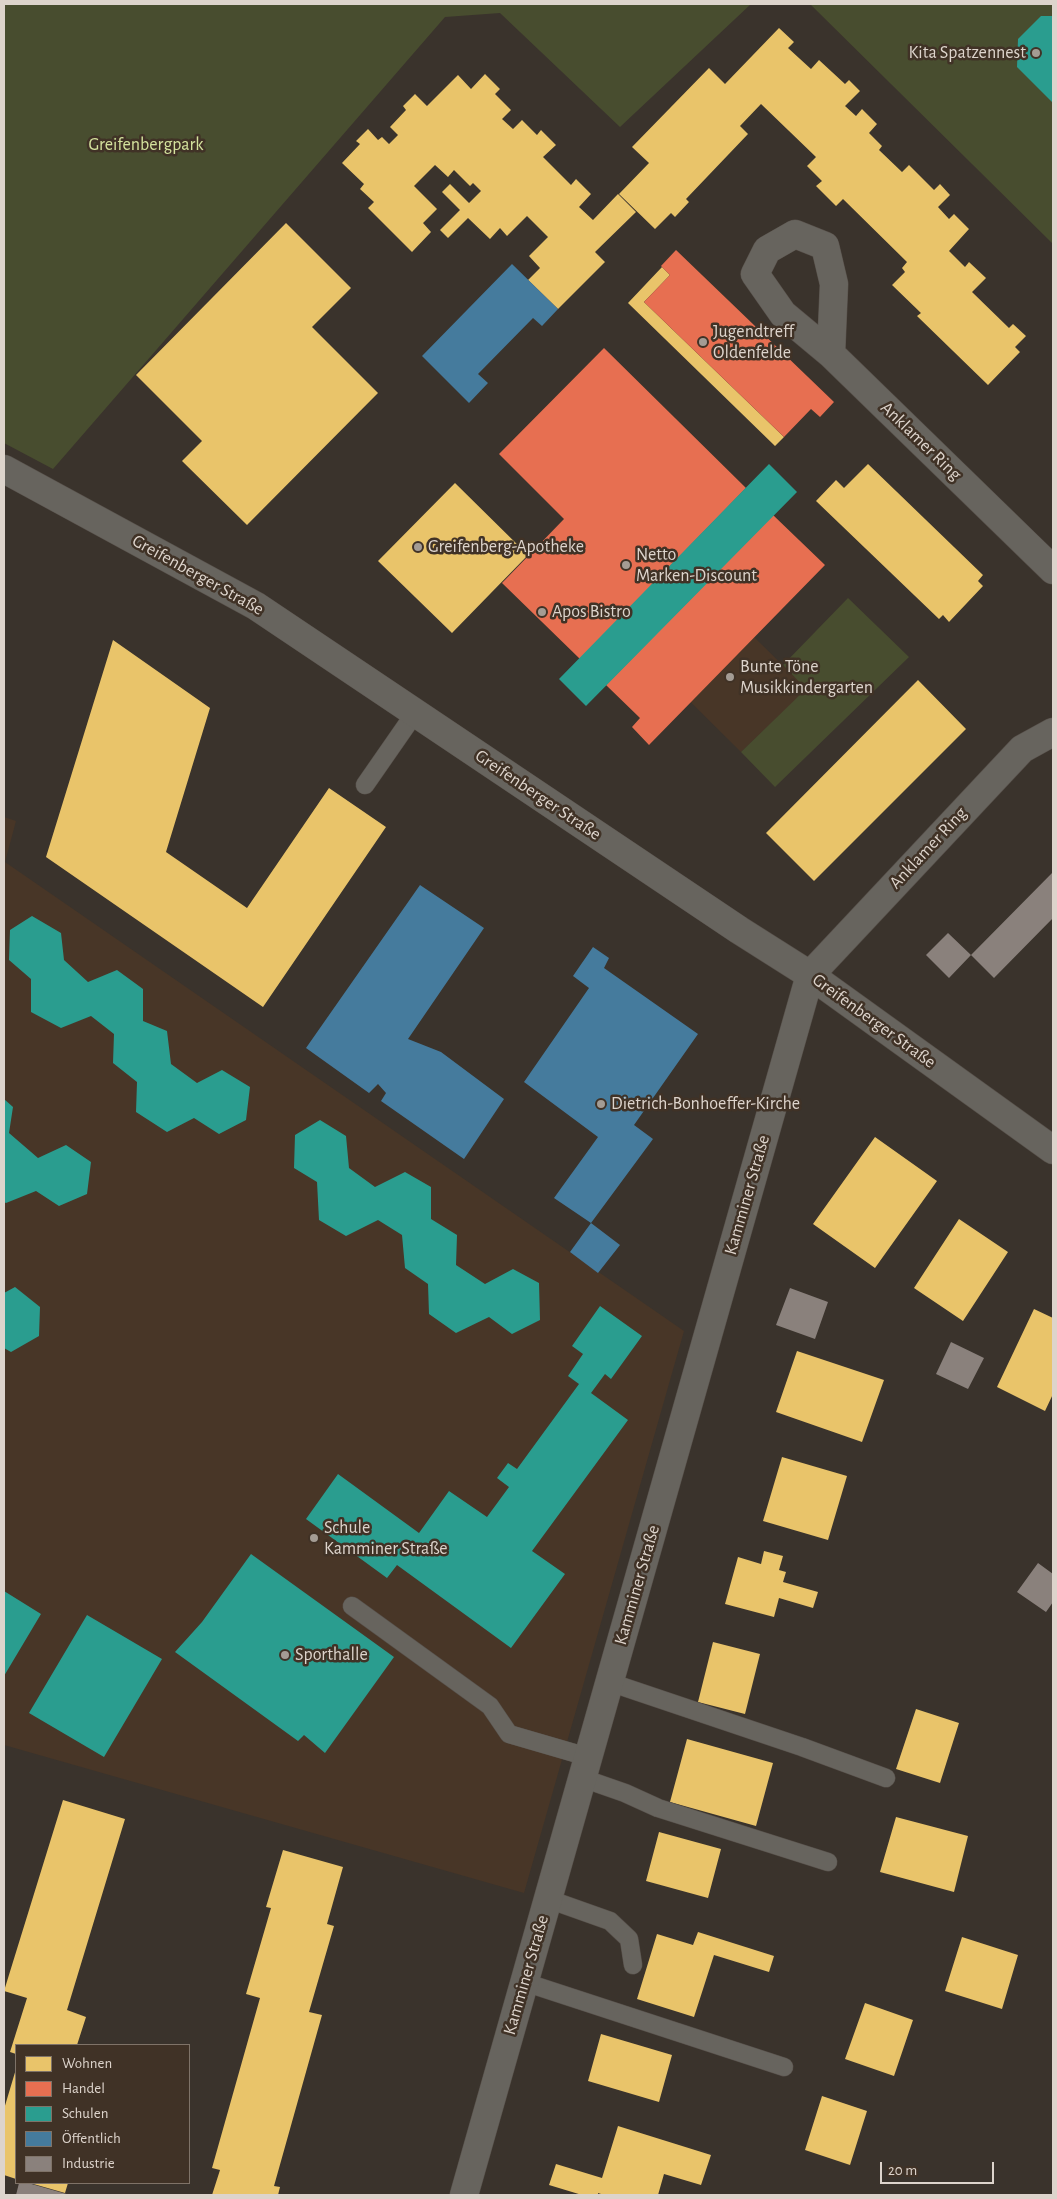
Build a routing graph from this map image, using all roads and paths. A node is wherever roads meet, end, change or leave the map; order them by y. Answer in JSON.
{"nodes":[{"id":1,"x":831,"y":354,"type":"dead end"},
{"id":2,"x":4,"y":470,"type":"edge"},
{"id":3,"x":1053,"y":570,"type":"edge"},
{"id":4,"x":416,"y":713,"type":"junction"},
{"id":5,"x":1053,"y":732,"type":"edge"},
{"id":6,"x":364,"y":784,"type":"dead end"},
{"id":7,"x":810,"y":975,"type":"junction"},
{"id":8,"x":1053,"y":1150,"type":"edge"},
{"id":9,"x":352,"y":1606,"type":"dead end"},
{"id":10,"x":609,"y":1682,"type":"junction"},
{"id":11,"x":585,"y":1768,"type":"junction"},
{"id":12,"x":886,"y":1778,"type":"dead end"},
{"id":13,"x":828,"y":1862,"type":"dead end"},
{"id":14,"x":548,"y":1899,"type":"junction"},
{"id":15,"x":633,"y":1964,"type":"dead end"},
{"id":16,"x":524,"y":1982,"type":"junction"},
{"id":17,"x":784,"y":2068,"type":"dead end"},
{"id":18,"x":464,"y":2195,"type":"edge"}],
"edges":[{"from":1,"to":3,"type":"street","name":"Anklamer Ring"},
{"from":2,"to":4,"type":"street","name":"Greifenberger Straße"},
{"from":4,"to":6,"type":"lane"},
{"from":4,"to":7,"type":"street","name":"Greifenberger Straße"},
{"from":5,"to":7,"type":"street","name":"Anklamer Ring"},
{"from":7,"to":8,"type":"street","name":"Greifenberger Straße"},
{"from":7,"to":10,"type":"street","name":"Kamminer Straße"},
{"from":9,"to":11,"type":"lane"},
{"from":10,"to":11,"type":"street","name":"Kamminer Straße"},
{"from":10,"to":12,"type":"lane"},
{"from":11,"to":13,"type":"lane"},
{"from":11,"to":14,"type":"street","name":"Kamminer Straße"},
{"from":14,"to":15,"type":"lane"},
{"from":14,"to":16,"type":"street","name":"Kamminer Straße"},
{"from":16,"to":17,"type":"lane"},
{"from":16,"to":18,"type":"street","name":"Kamminer Straße"}]}
